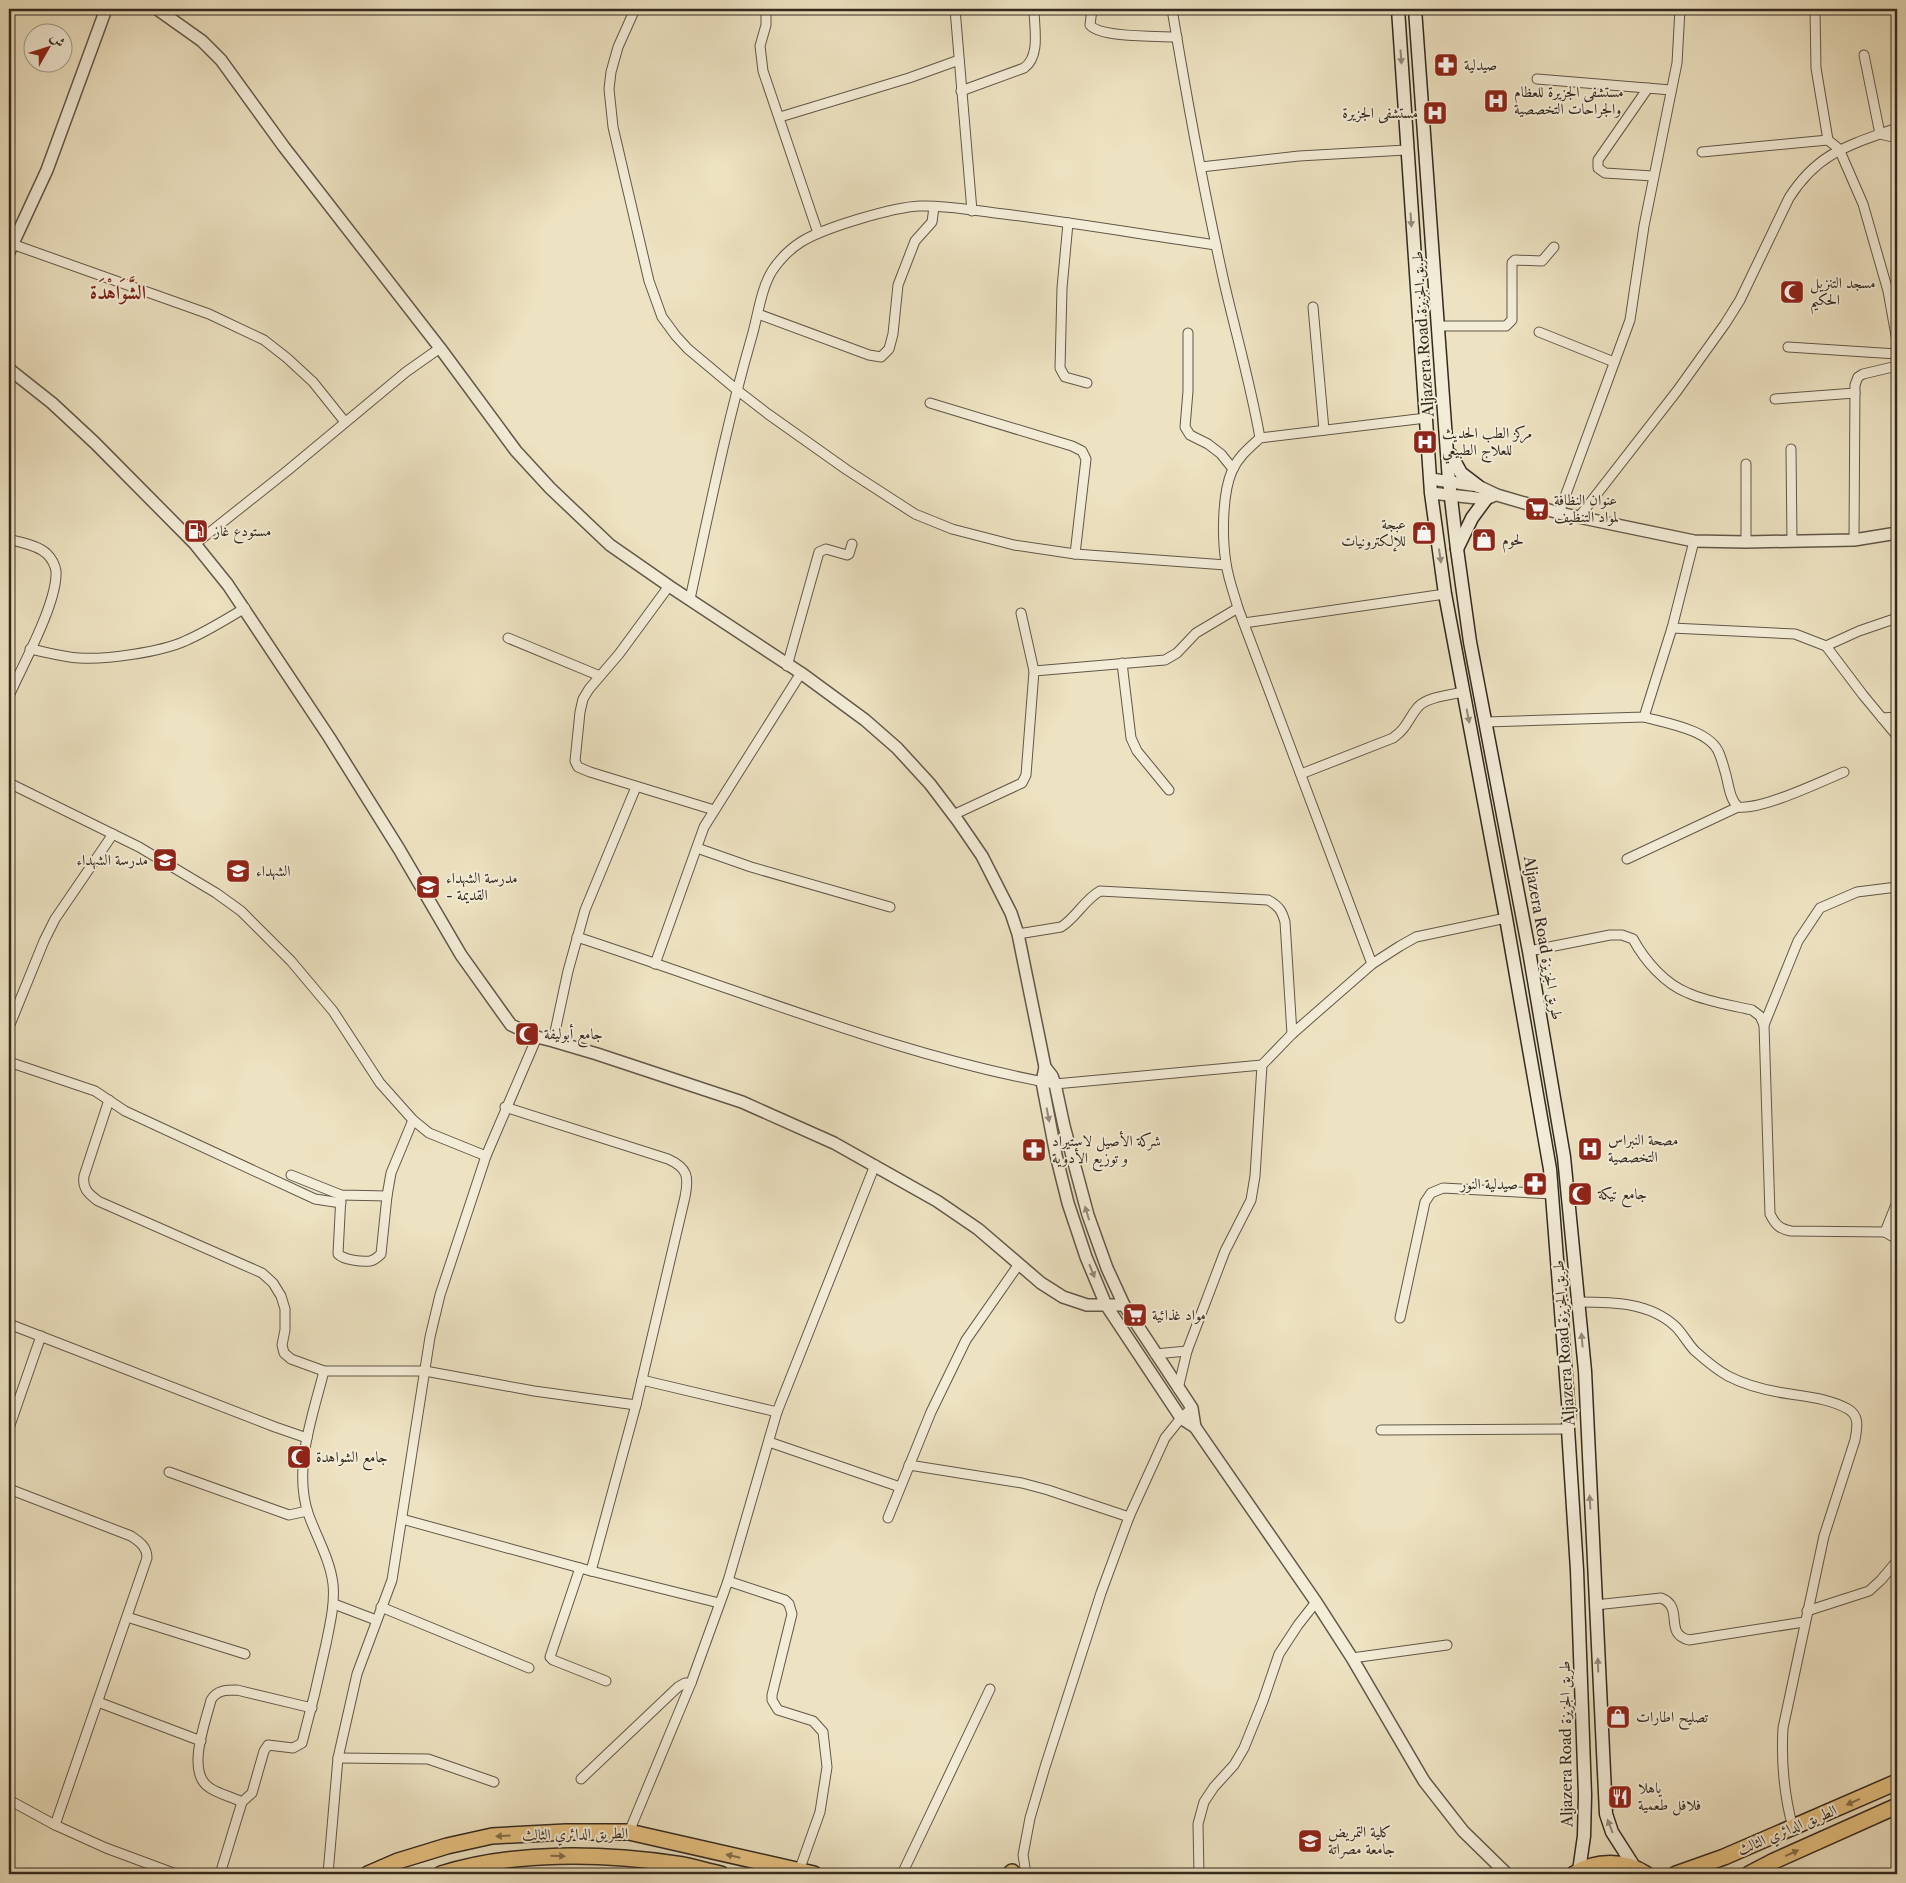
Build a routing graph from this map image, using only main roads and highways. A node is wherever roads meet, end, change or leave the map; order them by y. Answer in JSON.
{"nodes":[{"id":1,"x":1398,"y":9,"type":"edge"},
{"id":2,"x":1415,"y":9,"type":"edge"},
{"id":3,"x":1448,"y":448,"type":"junction"},
{"id":4,"x":1478,"y":486,"type":"road end"},
{"id":5,"x":1492,"y":497,"type":"road end"},
{"id":6,"x":1457,"y":550,"type":"junction"},
{"id":7,"x":1897,"y":1782,"type":"edge"},
{"id":8,"x":1897,"y":1806,"type":"edge"},
{"id":9,"x":471,"y":1870,"type":"edge"},
{"id":10,"x":1640,"y":1871,"type":"edge"},
{"id":11,"x":1576,"y":1873,"type":"edge"},
{"id":12,"x":368,"y":1874,"type":"edge"},
{"id":13,"x":442,"y":1874,"type":"edge"},
{"id":14,"x":721,"y":1874,"type":"edge"},
{"id":15,"x":814,"y":1874,"type":"edge"},
{"id":16,"x":1676,"y":1874,"type":"edge"},
{"id":17,"x":1749,"y":1874,"type":"edge"}],
"edges":[{"from":1,"to":11,"type":"main road","name":"Aljazera Road طريق الجزيزة","one_way":true},
{"from":2,"to":3,"type":"main road","name":"Aljazera Road طريق الجزيزة"},
{"from":3,"to":4,"type":"main road"},
{"from":3,"to":6,"type":"main road","name":"Aljazera Road طريق الجزيزة"},
{"from":5,"to":6,"type":"main road"},
{"from":10,"to":6,"type":"main road","name":"Aljazera Road طريق الجزيزة","one_way":true},
{"from":7,"to":16,"type":"main road","name":"الطريق الدائري الثالث","one_way":true},
{"from":17,"to":8,"type":"main road","name":"الطريق الدائري الثالث","one_way":true},
{"from":9,"to":13,"type":"main road","name":"الطريق الدائري الثالث"},
{"from":9,"to":14,"type":"main road","name":"الطريق الدائري الثالث","one_way":true},
{"from":10,"to":11,"type":"main road"},
{"from":15,"to":12,"type":"main road","name":"الطريق الدائري الثالث","one_way":true}]}
